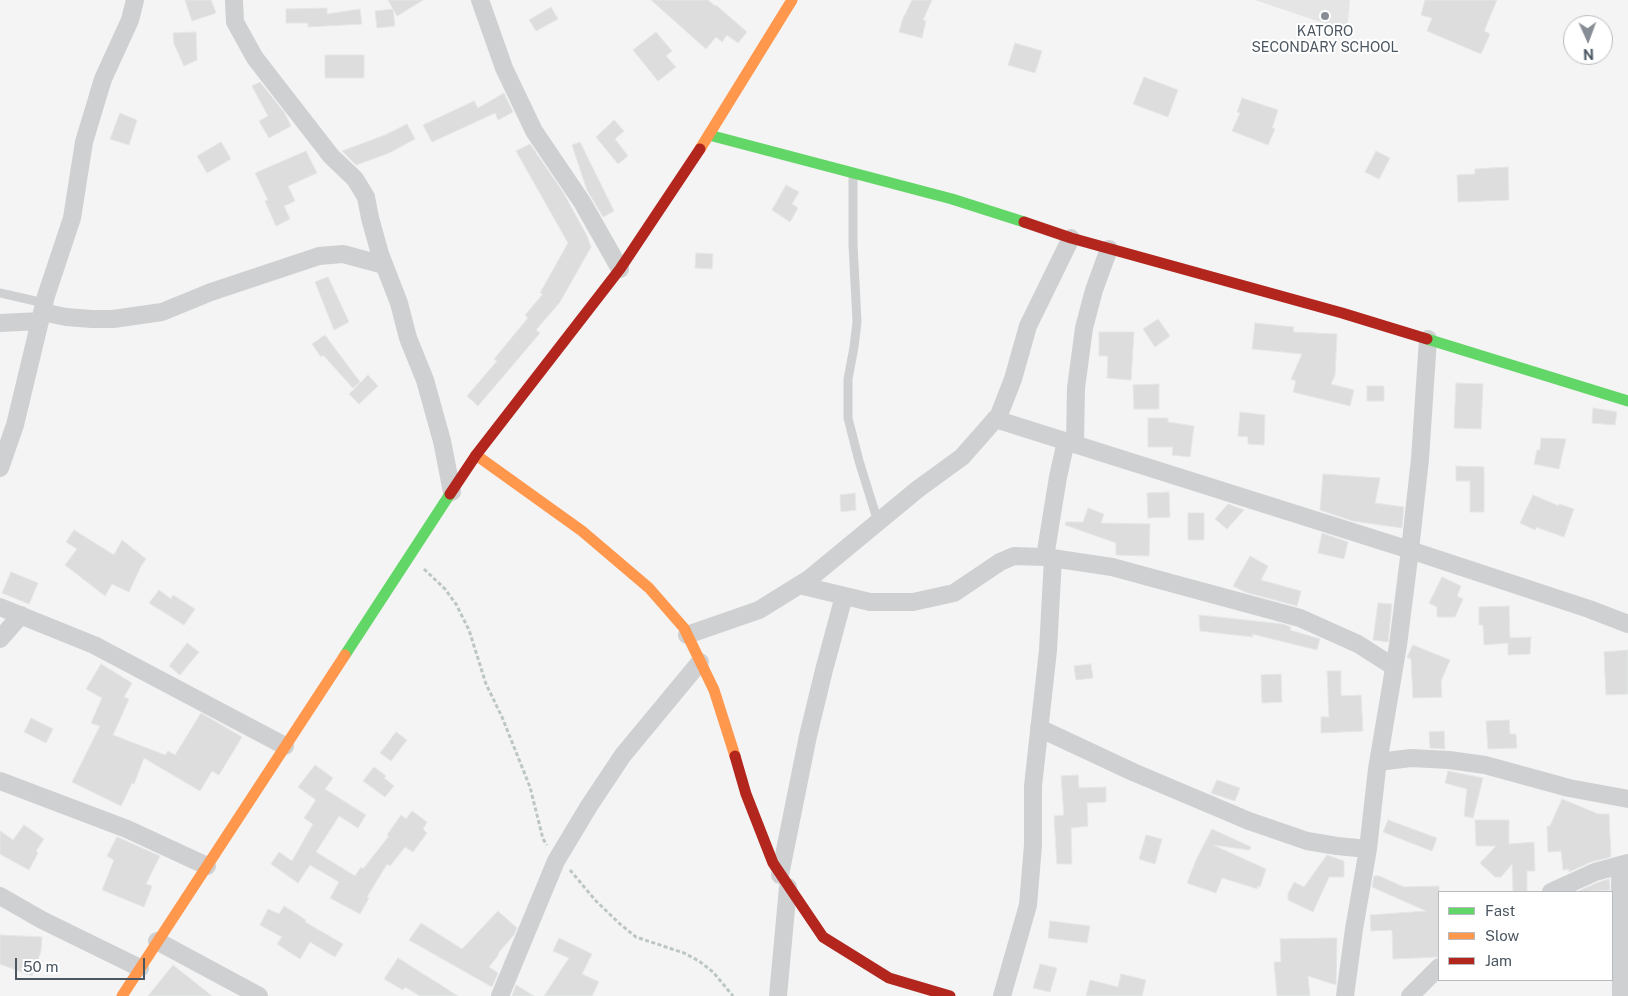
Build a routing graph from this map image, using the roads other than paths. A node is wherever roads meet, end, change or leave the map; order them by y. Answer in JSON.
{"nodes":[{"id":1,"x":135,"y":0,"type":"edge"},
{"id":2,"x":234,"y":0,"type":"edge"},
{"id":3,"x":480,"y":0,"type":"edge"},
{"id":4,"x":792,"y":0,"type":"edge"},
{"id":5,"x":709,"y":135,"type":"junction"},
{"id":6,"x":853,"y":172,"type":"junction"},
{"id":7,"x":1071,"y":238,"type":"junction"},
{"id":8,"x":1109,"y":248,"type":"junction"},
{"id":9,"x":384,"y":265,"type":"junction"},
{"id":10,"x":620,"y":269,"type":"junction"},
{"id":11,"x":0,"y":293,"type":"edge"},
{"id":12,"x":42,"y":312,"type":"junction"},
{"id":13,"x":0,"y":323,"type":"edge"},
{"id":14,"x":1428,"y":339,"type":"junction"},
{"id":15,"x":1628,"y":401,"type":"edge"},
{"id":16,"x":995,"y":419,"type":"junction"},
{"id":17,"x":1071,"y":442,"type":"junction"},
{"id":18,"x":476,"y":455,"type":"junction"},
{"id":19,"x":0,"y":468,"type":"edge"},
{"id":20,"x":452,"y":492,"type":"junction"},
{"id":21,"x":878,"y":522,"type":"junction"},
{"id":22,"x":1410,"y":550,"type":"junction"},
{"id":23,"x":1049,"y":558,"type":"junction"},
{"id":24,"x":798,"y":585,"type":"junction"},
{"id":25,"x":844,"y":596,"type":"junction"},
{"id":26,"x":0,"y":607,"type":"edge"},
{"id":27,"x":21,"y":615,"type":"junction"},
{"id":28,"x":1628,"y":624,"type":"edge"},
{"id":29,"x":687,"y":635,"type":"junction"},
{"id":30,"x":0,"y":638,"type":"edge"},
{"id":31,"x":700,"y":662,"type":"junction"},
{"id":32,"x":1394,"y":667,"type":"junction"},
{"id":33,"x":1039,"y":728,"type":"junction"},
{"id":34,"x":285,"y":746,"type":"junction"},
{"id":35,"x":1378,"y":762,"type":"junction"},
{"id":36,"x":0,"y":781,"type":"edge"},
{"id":37,"x":1628,"y":799,"type":"edge"},
{"id":38,"x":1368,"y":849,"type":"junction"},
{"id":39,"x":1624,"y":864,"type":"edge"},
{"id":40,"x":207,"y":866,"type":"junction"},
{"id":41,"x":784,"y":881,"type":"junction"},
{"id":42,"x":1554,"y":891,"type":"edge"},
{"id":43,"x":0,"y":896,"type":"edge"},
{"id":44,"x":158,"y":941,"type":"junction"},
{"id":45,"x":140,"y":968,"type":"junction"},
{"id":46,"x":1438,"y":968,"type":"edge"},
{"id":47,"x":122,"y":996,"type":"edge"},
{"id":48,"x":259,"y":996,"type":"edge"},
{"id":49,"x":500,"y":996,"type":"edge"},
{"id":50,"x":778,"y":996,"type":"edge"},
{"id":51,"x":950,"y":996,"type":"edge"},
{"id":52,"x":1002,"y":996,"type":"edge"},
{"id":53,"x":1345,"y":996,"type":"edge"},
{"id":54,"x":1410,"y":996,"type":"edge"},
{"id":55,"x":1621,"y":996,"type":"edge"}],
"edges":[{"from":1,"to":12,"type":"street"},
{"from":2,"to":9,"type":"street"},
{"from":3,"to":10,"type":"street"},
{"from":4,"to":5,"type":"street"},
{"from":5,"to":6,"type":"street"},
{"from":5,"to":10,"type":"street"},
{"from":6,"to":7,"type":"street"},
{"from":6,"to":21,"type":"lane"},
{"from":7,"to":8,"type":"street"},
{"from":7,"to":16,"type":"street"},
{"from":8,"to":14,"type":"street"},
{"from":8,"to":17,"type":"street"},
{"from":9,"to":12,"type":"street"},
{"from":9,"to":20,"type":"street"},
{"from":10,"to":18,"type":"street"},
{"from":11,"to":12,"type":"lane"},
{"from":12,"to":13,"type":"street"},
{"from":12,"to":19,"type":"street"},
{"from":14,"to":15,"type":"street"},
{"from":14,"to":22,"type":"street"},
{"from":16,"to":17,"type":"street"},
{"from":16,"to":21,"type":"street"},
{"from":17,"to":22,"type":"street"},
{"from":17,"to":23,"type":"street"},
{"from":18,"to":20,"type":"street"},
{"from":18,"to":29,"type":"street"},
{"from":20,"to":34,"type":"street"},
{"from":21,"to":24,"type":"street"},
{"from":22,"to":28,"type":"street"},
{"from":22,"to":32,"type":"street"},
{"from":23,"to":25,"type":"street"},
{"from":23,"to":32,"type":"street"},
{"from":23,"to":33,"type":"street"},
{"from":24,"to":25,"type":"street"},
{"from":24,"to":29,"type":"street"},
{"from":25,"to":41,"type":"street"},
{"from":26,"to":27,"type":"street"},
{"from":27,"to":30,"type":"street"},
{"from":27,"to":34,"type":"street"},
{"from":29,"to":31,"type":"street"},
{"from":31,"to":41,"type":"street"},
{"from":31,"to":49,"type":"street"},
{"from":32,"to":35,"type":"street"},
{"from":33,"to":38,"type":"street"},
{"from":33,"to":52,"type":"street"},
{"from":34,"to":40,"type":"street"},
{"from":35,"to":37,"type":"street"},
{"from":35,"to":38,"type":"street"},
{"from":36,"to":40,"type":"street"},
{"from":38,"to":53,"type":"street"},
{"from":39,"to":42,"type":"street"},
{"from":39,"to":55,"type":"street"},
{"from":40,"to":44,"type":"street"},
{"from":41,"to":50,"type":"street"},
{"from":41,"to":51,"type":"street"},
{"from":43,"to":45,"type":"street"},
{"from":44,"to":45,"type":"street"},
{"from":44,"to":48,"type":"street"},
{"from":45,"to":47,"type":"street"},
{"from":46,"to":54,"type":"street"}]}
